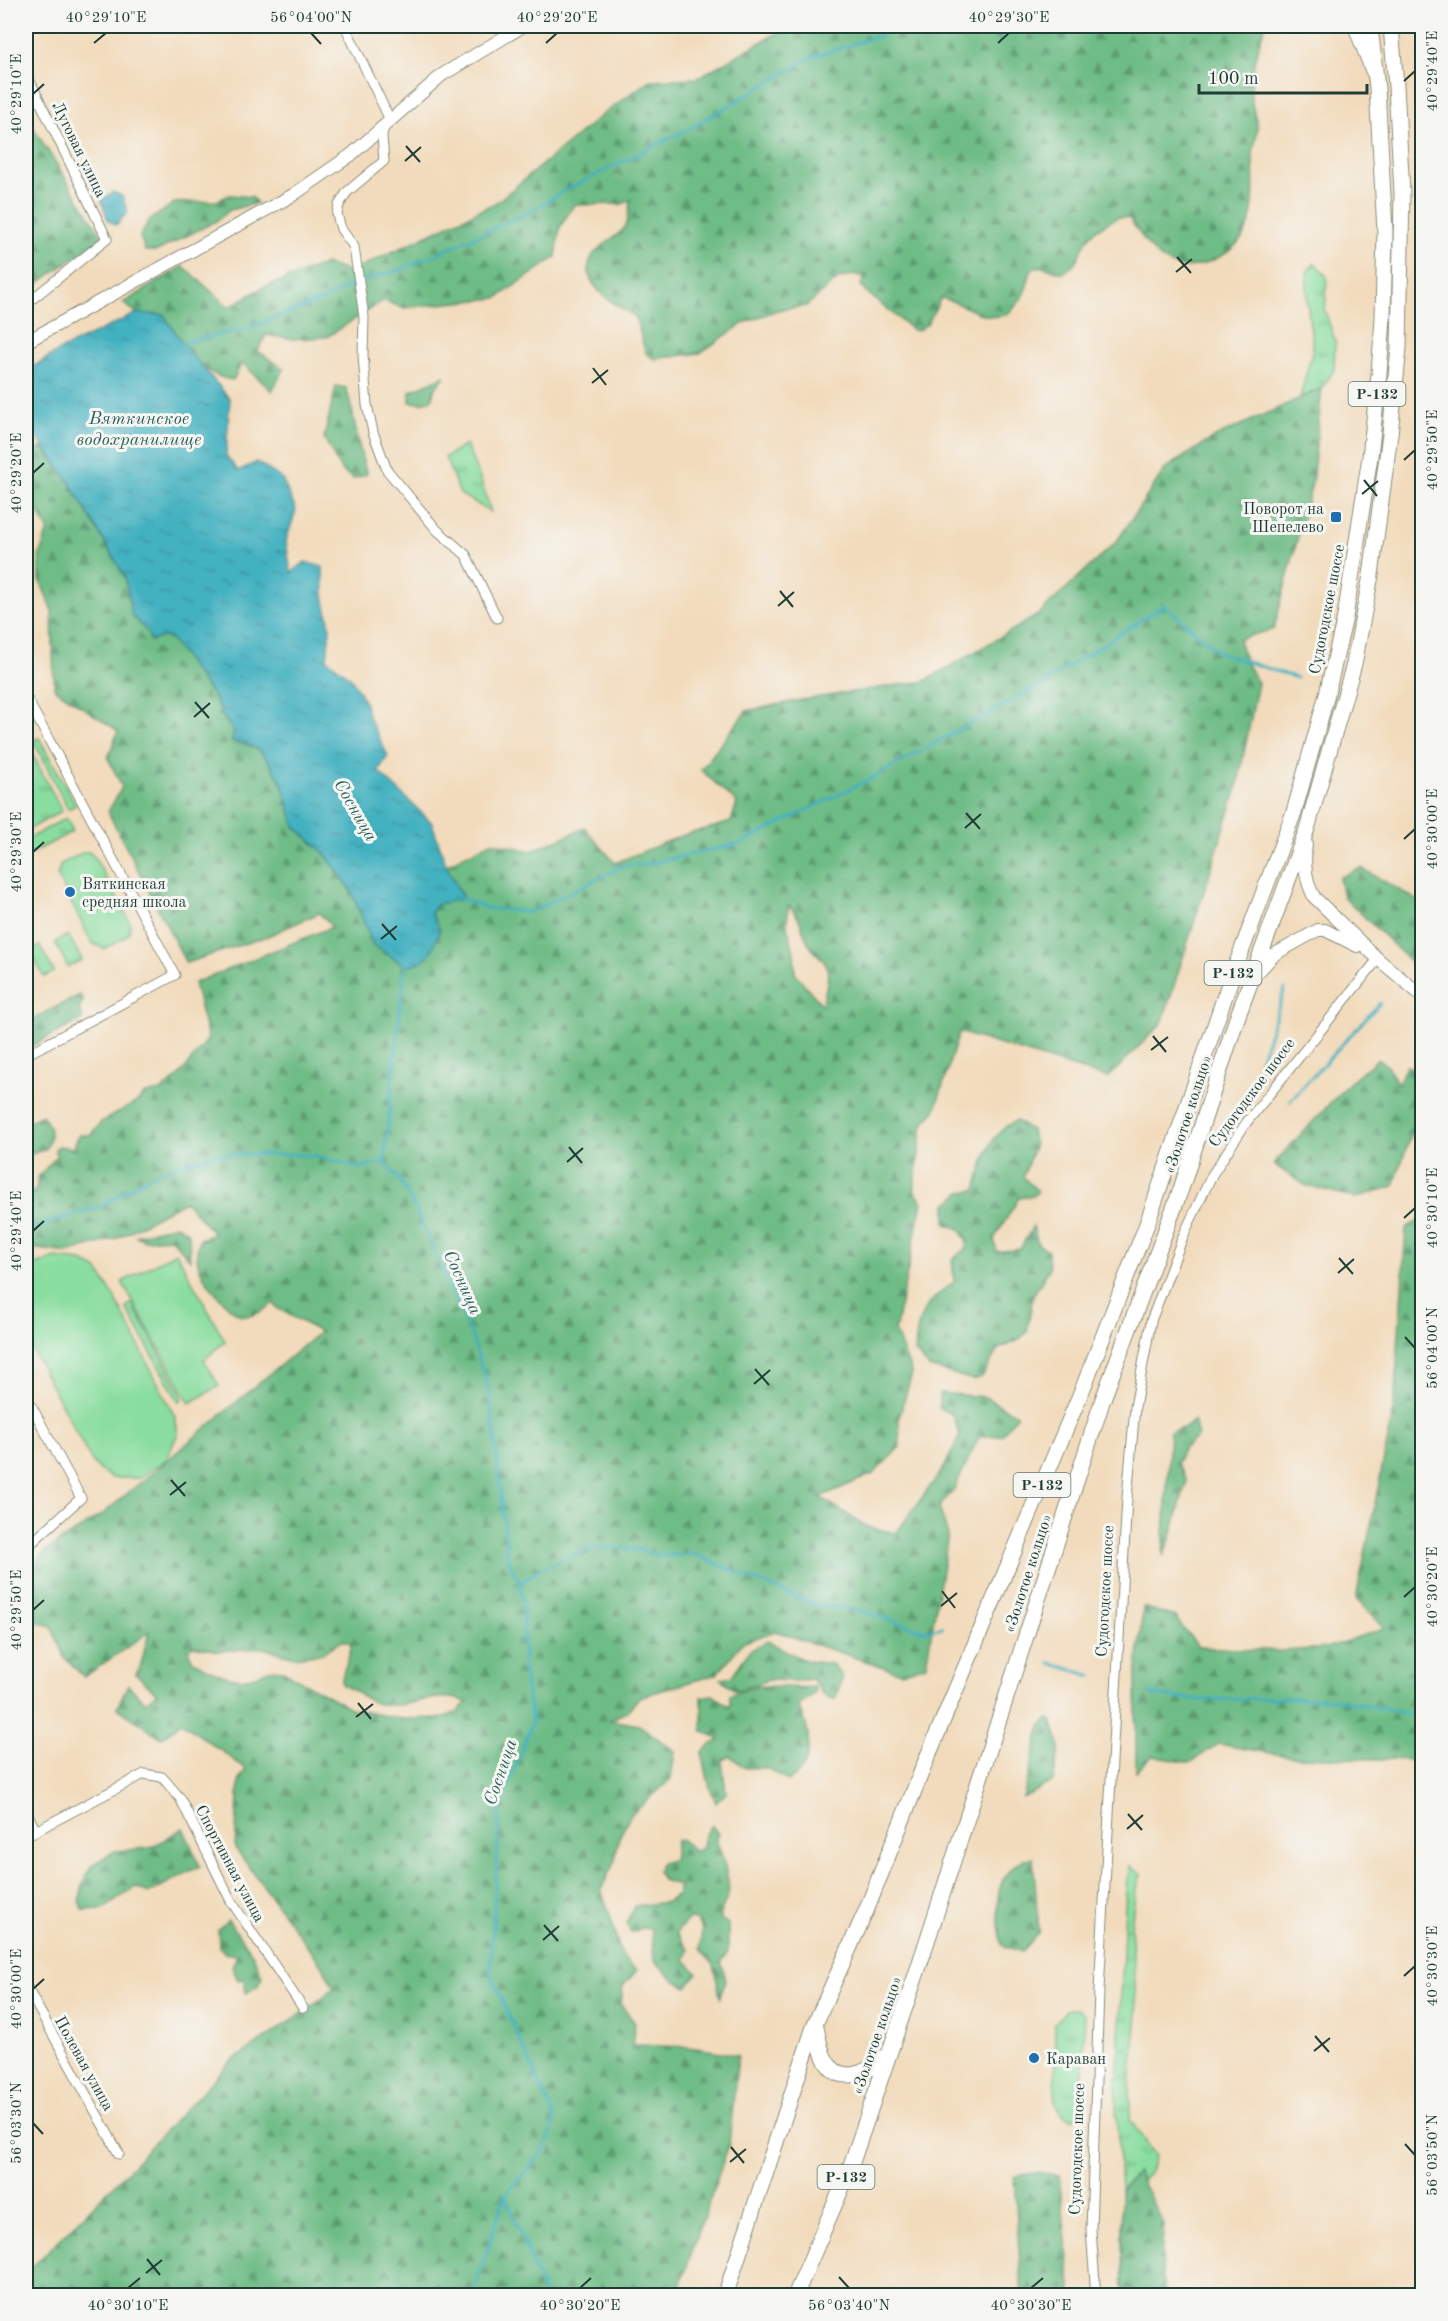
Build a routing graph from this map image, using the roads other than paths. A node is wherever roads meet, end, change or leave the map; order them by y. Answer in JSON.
{"nodes":[{"id":1,"x":345,"y":26,"type":"edge"},
{"id":2,"x":523,"y":26,"type":"edge"},
{"id":3,"x":1354,"y":26,"type":"edge"},
{"id":4,"x":1370,"y":26,"type":"edge"},
{"id":5,"x":1390,"y":26,"type":"edge"},
{"id":6,"x":26,"y":73,"type":"edge"},
{"id":7,"x":1377,"y":86,"type":"junction"},
{"id":8,"x":387,"y":123,"type":"junction"},
{"id":9,"x":26,"y":304,"type":"edge"},
{"id":10,"x":26,"y":342,"type":"edge"},
{"id":11,"x":497,"y":618,"type":"dead end"},
{"id":12,"x":26,"y":697,"type":"edge"},
{"id":13,"x":1307,"y":829,"type":"junction"},
{"id":14,"x":1378,"y":959,"type":"junction"},
{"id":15,"x":1253,"y":977,"type":"junction"},
{"id":16,"x":1422,"y":996,"type":"edge"},
{"id":17,"x":26,"y":1054,"type":"edge"},
{"id":18,"x":1199,"y":1072,"type":"joint"},
{"id":19,"x":26,"y":1396,"type":"edge"},
{"id":20,"x":26,"y":1548,"type":"edge"},
{"id":21,"x":26,"y":1811,"type":"edge"},
{"id":22,"x":36,"y":1831,"type":"junction"},
{"id":23,"x":26,"y":1836,"type":"edge"},
{"id":24,"x":26,"y":1986,"type":"edge"},
{"id":25,"x":303,"y":2008,"type":"dead end"},
{"id":26,"x":815,"y":2024,"type":"junction"},
{"id":27,"x":889,"y":2054,"type":"junction"},
{"id":28,"x":119,"y":2154,"type":"dead end"},
{"id":29,"x":725,"y":2295,"type":"edge"},
{"id":30,"x":795,"y":2295,"type":"edge"},
{"id":31,"x":1096,"y":2295,"type":"edge"}],
"edges":[{"from":1,"to":8,"type":"street"},
{"from":2,"to":8,"type":"street"},
{"from":3,"to":7,"type":"street"},
{"from":4,"to":7,"type":"main road","name":"Судогодское шоссе","number":"Р-132"},
{"from":5,"to":13,"type":"main road","number":"Р-132"},
{"from":6,"to":9,"type":"street","name":"Луговая улица"},
{"from":7,"to":18,"type":"main road","name":"Судогодское шоссе","number":"Р-132"},
{"from":8,"to":10,"type":"street"},
{"from":8,"to":11,"type":"street"},
{"from":12,"to":17,"type":"street"},
{"from":13,"to":14,"type":"street"},
{"from":13,"to":15,"type":"main road","name":"«Золотое кольцо»","number":"Р-132"},
{"from":14,"to":15,"type":"street"},
{"from":14,"to":16,"type":"street"},
{"from":14,"to":31,"type":"street","name":"Судогодское шоссе"},
{"from":15,"to":27,"type":"main road","name":"«Золотое кольцо»","number":"Р-132"},
{"from":18,"to":26,"type":"main road","name":"«Золотое кольцо»","number":"Р-132"},
{"from":19,"to":20,"type":"street"},
{"from":21,"to":22,"type":"street"},
{"from":22,"to":23,"type":"street"},
{"from":22,"to":25,"type":"street","name":"Спортивная улица"},
{"from":24,"to":28,"type":"street","name":"Полевая улица"},
{"from":26,"to":27,"type":"main road"},
{"from":26,"to":29,"type":"main road","name":"«Золотое кольцо»","number":"Р-132"},
{"from":27,"to":30,"type":"main road","name":"«Золотое кольцо»","number":"Р-132"}]}
